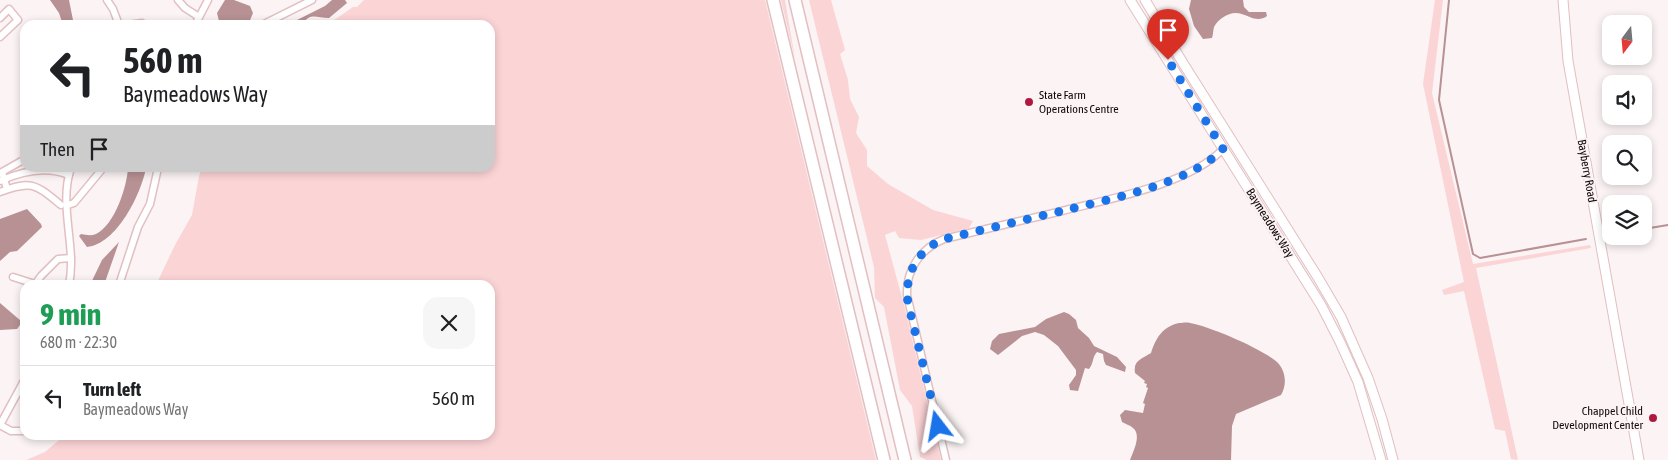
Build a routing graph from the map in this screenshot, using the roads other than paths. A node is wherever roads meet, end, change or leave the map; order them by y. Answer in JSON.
{"nodes":[{"id":1,"x":107,"y":0,"type":"edge"},
{"id":2,"x":178,"y":0,"type":"edge"},
{"id":3,"x":208,"y":0,"type":"edge"},
{"id":4,"x":312,"y":0,"type":"edge"},
{"id":5,"x":773,"y":0,"type":"edge"},
{"id":6,"x":795,"y":0,"type":"edge"},
{"id":7,"x":1130,"y":0,"type":"edge"},
{"id":8,"x":1145,"y":0,"type":"edge"},
{"id":9,"x":1563,"y":0,"type":"edge"},
{"id":10,"x":199,"y":17,"type":"junction"},
{"id":11,"x":0,"y":18,"type":"edge"},
{"id":12,"x":117,"y":20,"type":"edge"},
{"id":13,"x":198,"y":20,"type":"edge"},
{"id":14,"x":272,"y":20,"type":"edge"},
{"id":15,"x":0,"y":37,"type":"edge"},
{"id":16,"x":1223,"y":149,"type":"junction"},
{"id":17,"x":20,"y":162,"type":"edge"},
{"id":18,"x":33,"y":172,"type":"edge"},
{"id":19,"x":70,"y":172,"type":"edge"},
{"id":20,"x":100,"y":172,"type":"edge"},
{"id":21,"x":157,"y":172,"type":"edge"},
{"id":22,"x":2,"y":180,"type":"edge"},
{"id":23,"x":8,"y":189,"type":"junction"},
{"id":24,"x":0,"y":192,"type":"edge"},
{"id":25,"x":64,"y":205,"type":"junction"},
{"id":26,"x":71,"y":258,"type":"junction"},
{"id":27,"x":13,"y":277,"type":"dead end"},
{"id":28,"x":23,"y":280,"type":"edge"},
{"id":29,"x":39,"y":280,"type":"edge"},
{"id":30,"x":69,"y":280,"type":"edge"},
{"id":31,"x":120,"y":280,"type":"edge"},
{"id":32,"x":1368,"y":378,"type":"junction"},
{"id":33,"x":1358,"y":382,"type":"junction"},
{"id":34,"x":20,"y":389,"type":"edge"},
{"id":35,"x":0,"y":425,"type":"edge"},
{"id":36,"x":20,"y":431,"type":"edge"},
{"id":37,"x":884,"y":460,"type":"edge"},
{"id":38,"x":905,"y":460,"type":"edge"},
{"id":39,"x":946,"y":460,"type":"edge"},
{"id":40,"x":1381,"y":460,"type":"edge"},
{"id":41,"x":1393,"y":460,"type":"edge"},
{"id":42,"x":1639,"y":460,"type":"edge"}],
"edges":[{"from":1,"to":12,"type":"street"},
{"from":2,"to":10,"type":"street"},
{"from":3,"to":10,"type":"street"},
{"from":4,"to":14,"type":"street"},
{"from":5,"to":37,"type":"highway"},
{"from":6,"to":38,"type":"highway"},
{"from":7,"to":16,"type":"street","name":"Baymeadows Way"},
{"from":8,"to":32,"type":"street","name":"Baymeadows Way"},
{"from":9,"to":42,"type":"street","name":"Bayberry Road"},
{"from":10,"to":13,"type":"street"},
{"from":11,"to":15,"type":"street"},
{"from":16,"to":33,"type":"street","name":"Baymeadows Way"},
{"from":16,"to":39,"type":"street"},
{"from":17,"to":22,"type":"street"},
{"from":18,"to":22,"type":"street"},
{"from":19,"to":25,"type":"street"},
{"from":20,"to":25,"type":"street"},
{"from":21,"to":31,"type":"street"},
{"from":22,"to":23,"type":"street"},
{"from":23,"to":24,"type":"street"},
{"from":23,"to":25,"type":"street"},
{"from":25,"to":26,"type":"street"},
{"from":26,"to":29,"type":"street"},
{"from":26,"to":30,"type":"street"},
{"from":27,"to":28,"type":"street"},
{"from":32,"to":33,"type":"street"},
{"from":32,"to":41,"type":"street","name":"Baymeadows Way"},
{"from":33,"to":40,"type":"street","name":"Baymeadows Way"},
{"from":34,"to":35,"type":"street"},
{"from":35,"to":36,"type":"street"}]}
